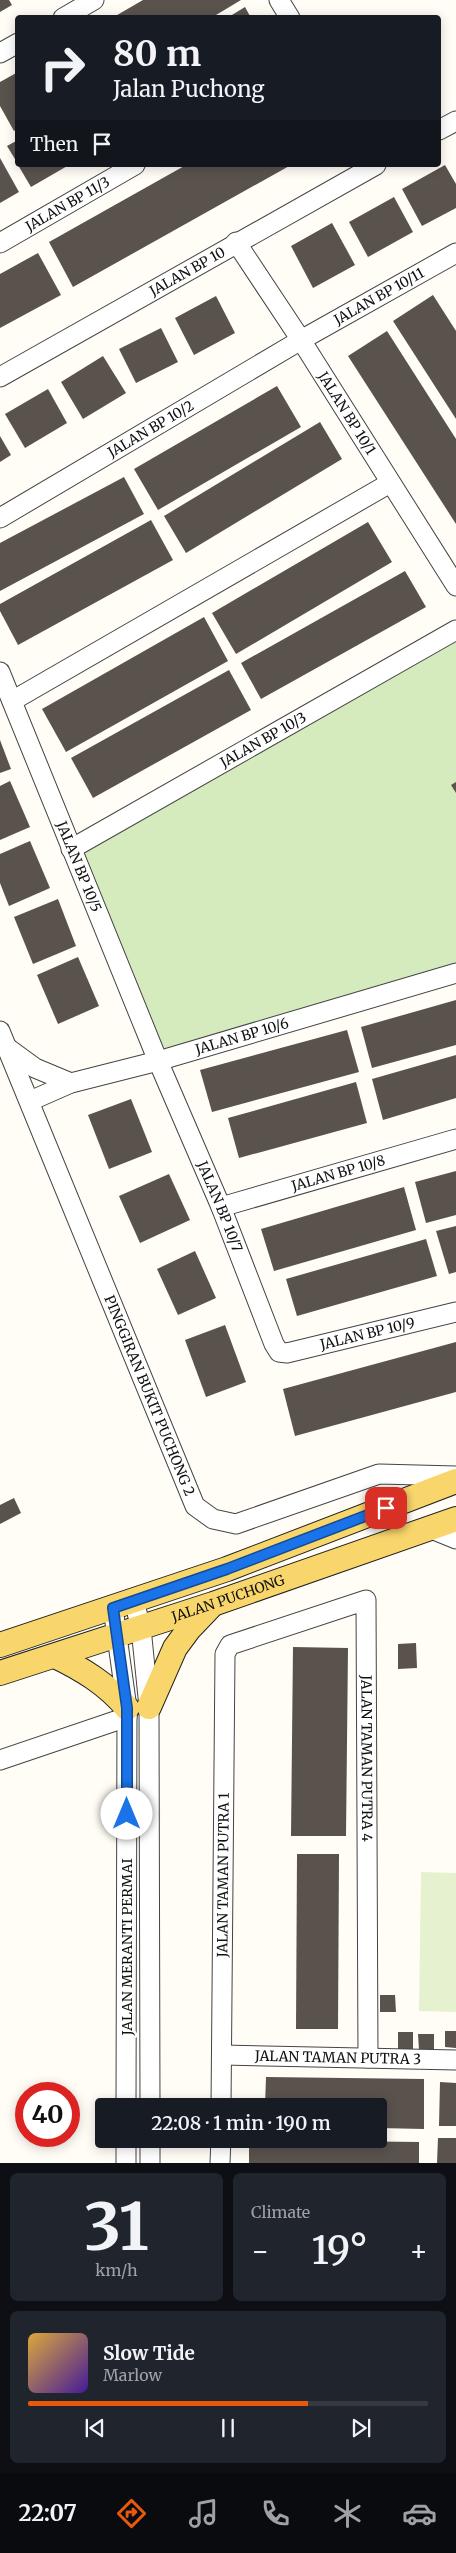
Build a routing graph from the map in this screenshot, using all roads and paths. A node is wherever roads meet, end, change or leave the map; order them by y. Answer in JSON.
{"nodes":[{"id":1,"x":94,"y":0,"type":"edge"},
{"id":2,"x":279,"y":0,"type":"edge"},
{"id":3,"x":68,"y":15,"type":"edge"},
{"id":4,"x":288,"y":15,"type":"edge"},
{"id":5,"x":15,"y":45,"type":"edge"},
{"id":6,"x":0,"y":53,"type":"edge"},
{"id":7,"x":456,"y":121,"type":"edge"},
{"id":8,"x":441,"y":129,"type":"edge"},
{"id":9,"x":132,"y":167,"type":"edge"},
{"id":10,"x":372,"y":167,"type":"edge"},
{"id":11,"x":236,"y":242,"type":"junction"},
{"id":12,"x":0,"y":243,"type":"edge"},
{"id":13,"x":453,"y":261,"type":"edge"},
{"id":14,"x":301,"y":340,"type":"junction"},
{"id":15,"x":0,"y":377,"type":"edge"},
{"id":16,"x":390,"y":483,"type":"junction"},
{"id":17,"x":0,"y":518,"type":"edge"},
{"id":18,"x":456,"y":586,"type":"edge"},
{"id":19,"x":456,"y":630,"type":"edge"},
{"id":20,"x":0,"y":672,"type":"edge"},
{"id":21,"x":12,"y":701,"type":"junction"},
{"id":22,"x":71,"y":849,"type":"junction"},
{"id":23,"x":456,"y":973,"type":"edge"},
{"id":24,"x":3,"y":1039,"type":"edge"},
{"id":25,"x":158,"y":1061,"type":"junction"},
{"id":26,"x":71,"y":1083,"type":"junction"},
{"id":27,"x":30,"y":1101,"type":"junction"},
{"id":28,"x":456,"y":1139,"type":"edge"},
{"id":29,"x":221,"y":1207,"type":"junction"},
{"id":30,"x":456,"y":1312,"type":"edge"},
{"id":31,"x":279,"y":1352,"type":"joint"},
{"id":32,"x":456,"y":1476,"type":"edge"},
{"id":33,"x":456,"y":1481,"type":"edge"},
{"id":34,"x":456,"y":1519,"type":"edge"},
{"id":35,"x":429,"y":1528,"type":"junction"},
{"id":36,"x":456,"y":1539,"type":"edge"},
{"id":37,"x":124,"y":1604,"type":"junction"},
{"id":38,"x":213,"y":1604,"type":"junction"},
{"id":39,"x":141,"y":1628,"type":"junction"},
{"id":40,"x":118,"y":1635,"type":"junction"},
{"id":41,"x":0,"y":1644,"type":"edge"},
{"id":42,"x":230,"y":1644,"type":"joint"},
{"id":43,"x":55,"y":1656,"type":"junction"},
{"id":44,"x":0,"y":1673,"type":"edge"},
{"id":45,"x":134,"y":1711,"type":"junction"},
{"id":46,"x":0,"y":1760,"type":"edge"},
{"id":47,"x":222,"y":2055,"type":"junction"},
{"id":48,"x":368,"y":2058,"type":"junction"},
{"id":49,"x":456,"y":2060,"type":"edge"},
{"id":50,"x":126,"y":2098,"type":"edge"},
{"id":51,"x":150,"y":2098,"type":"edge"},
{"id":52,"x":221,"y":2098,"type":"edge"},
{"id":53,"x":126,"y":2148,"type":"edge"},
{"id":54,"x":150,"y":2148,"type":"edge"},
{"id":55,"x":221,"y":2148,"type":"edge"},
{"id":56,"x":126,"y":2163,"type":"edge"},
{"id":57,"x":150,"y":2163,"type":"edge"},
{"id":58,"x":220,"y":2163,"type":"edge"}],
"edges":[{"from":1,"to":3,"type":"street"},
{"from":2,"to":4,"type":"street"},
{"from":5,"to":6,"type":"street"},
{"from":7,"to":8,"type":"street"},
{"from":9,"to":12,"type":"street","name":"JALAN BP 11/3"},
{"from":10,"to":11,"type":"street","name":"JALAN BP 10"},
{"from":11,"to":14,"type":"street","name":"JALAN BP 10/1"},
{"from":11,"to":15,"type":"street","name":"JALAN BP 10"},
{"from":13,"to":14,"type":"street","name":"JALAN BP 10/11"},
{"from":14,"to":16,"type":"street","name":"JALAN BP 10/1"},
{"from":14,"to":17,"type":"street","name":"JALAN BP 10/2"},
{"from":16,"to":18,"type":"street","name":"JALAN BP 10/1"},
{"from":16,"to":21,"type":"street"},
{"from":19,"to":22,"type":"street","name":"JALAN BP 10/3"},
{"from":20,"to":21,"type":"street","name":"JALAN BP 10/5"},
{"from":21,"to":22,"type":"street","name":"JALAN BP 10/5"},
{"from":22,"to":25,"type":"street","name":"JALAN BP 10/5"},
{"from":23,"to":25,"type":"street","name":"JALAN BP 10/6"},
{"from":24,"to":26,"type":"street"},
{"from":24,"to":27,"type":"street","name":"PINGGIRAN BUKIT PUCHONG 2"},
{"from":25,"to":26,"type":"street","name":"JALAN BP 10/6"},
{"from":25,"to":29,"type":"street","name":"JALAN BP 10/7"},
{"from":26,"to":27,"type":"street","name":"JALAN BP 10/6"},
{"from":27,"to":32,"type":"street","name":"PINGGIRAN BUKIT PUCHONG 2"},
{"from":28,"to":29,"type":"street","name":"JALAN BP 10/8"},
{"from":29,"to":31,"type":"street","name":"JALAN BP 10/7"},
{"from":30,"to":31,"type":"street","name":"JALAN BP 10/9"},
{"from":33,"to":37,"type":"main road","name":"JALAN PUCHONG"},
{"from":34,"to":35,"type":"main road","name":"JALAN PUCHONG"},
{"from":35,"to":36,"type":"street"},
{"from":35,"to":38,"type":"main road","name":"JALAN PUCHONG"},
{"from":37,"to":39,"type":"street"},
{"from":37,"to":40,"type":"street","name":"JALAN MERANTI PERMAI"},
{"from":37,"to":41,"type":"main road","name":"JALAN PUCHONG"},
{"from":38,"to":39,"type":"main road","name":"JALAN PUCHONG"},
{"from":38,"to":45,"type":"main road"},
{"from":39,"to":40,"type":"main road","name":"JALAN PUCHONG"},
{"from":39,"to":45,"type":"street"},
{"from":40,"to":43,"type":"main road","name":"JALAN PUCHONG"},
{"from":40,"to":45,"type":"street","name":"JALAN MERANTI PERMAI"},
{"from":42,"to":47,"type":"street","name":"JALAN TAMAN PUTRA 1"},
{"from":42,"to":48,"type":"street","name":"JALAN TAMAN PUTRA 4"},
{"from":43,"to":44,"type":"main road","name":"JALAN PUCHONG"},
{"from":43,"to":45,"type":"main road"},
{"from":45,"to":46,"type":"street"},
{"from":45,"to":50,"type":"street","name":"JALAN MERANTI PERMAI"},
{"from":45,"to":51,"type":"street"},
{"from":47,"to":48,"type":"street","name":"JALAN TAMAN PUTRA 3"},
{"from":47,"to":52,"type":"street","name":"JALAN TAMAN PUTRA 1"},
{"from":48,"to":49,"type":"street","name":"JALAN TAMAN PUTRA 3"},
{"from":53,"to":56,"type":"street"},
{"from":54,"to":57,"type":"street"},
{"from":55,"to":58,"type":"street"}]}
